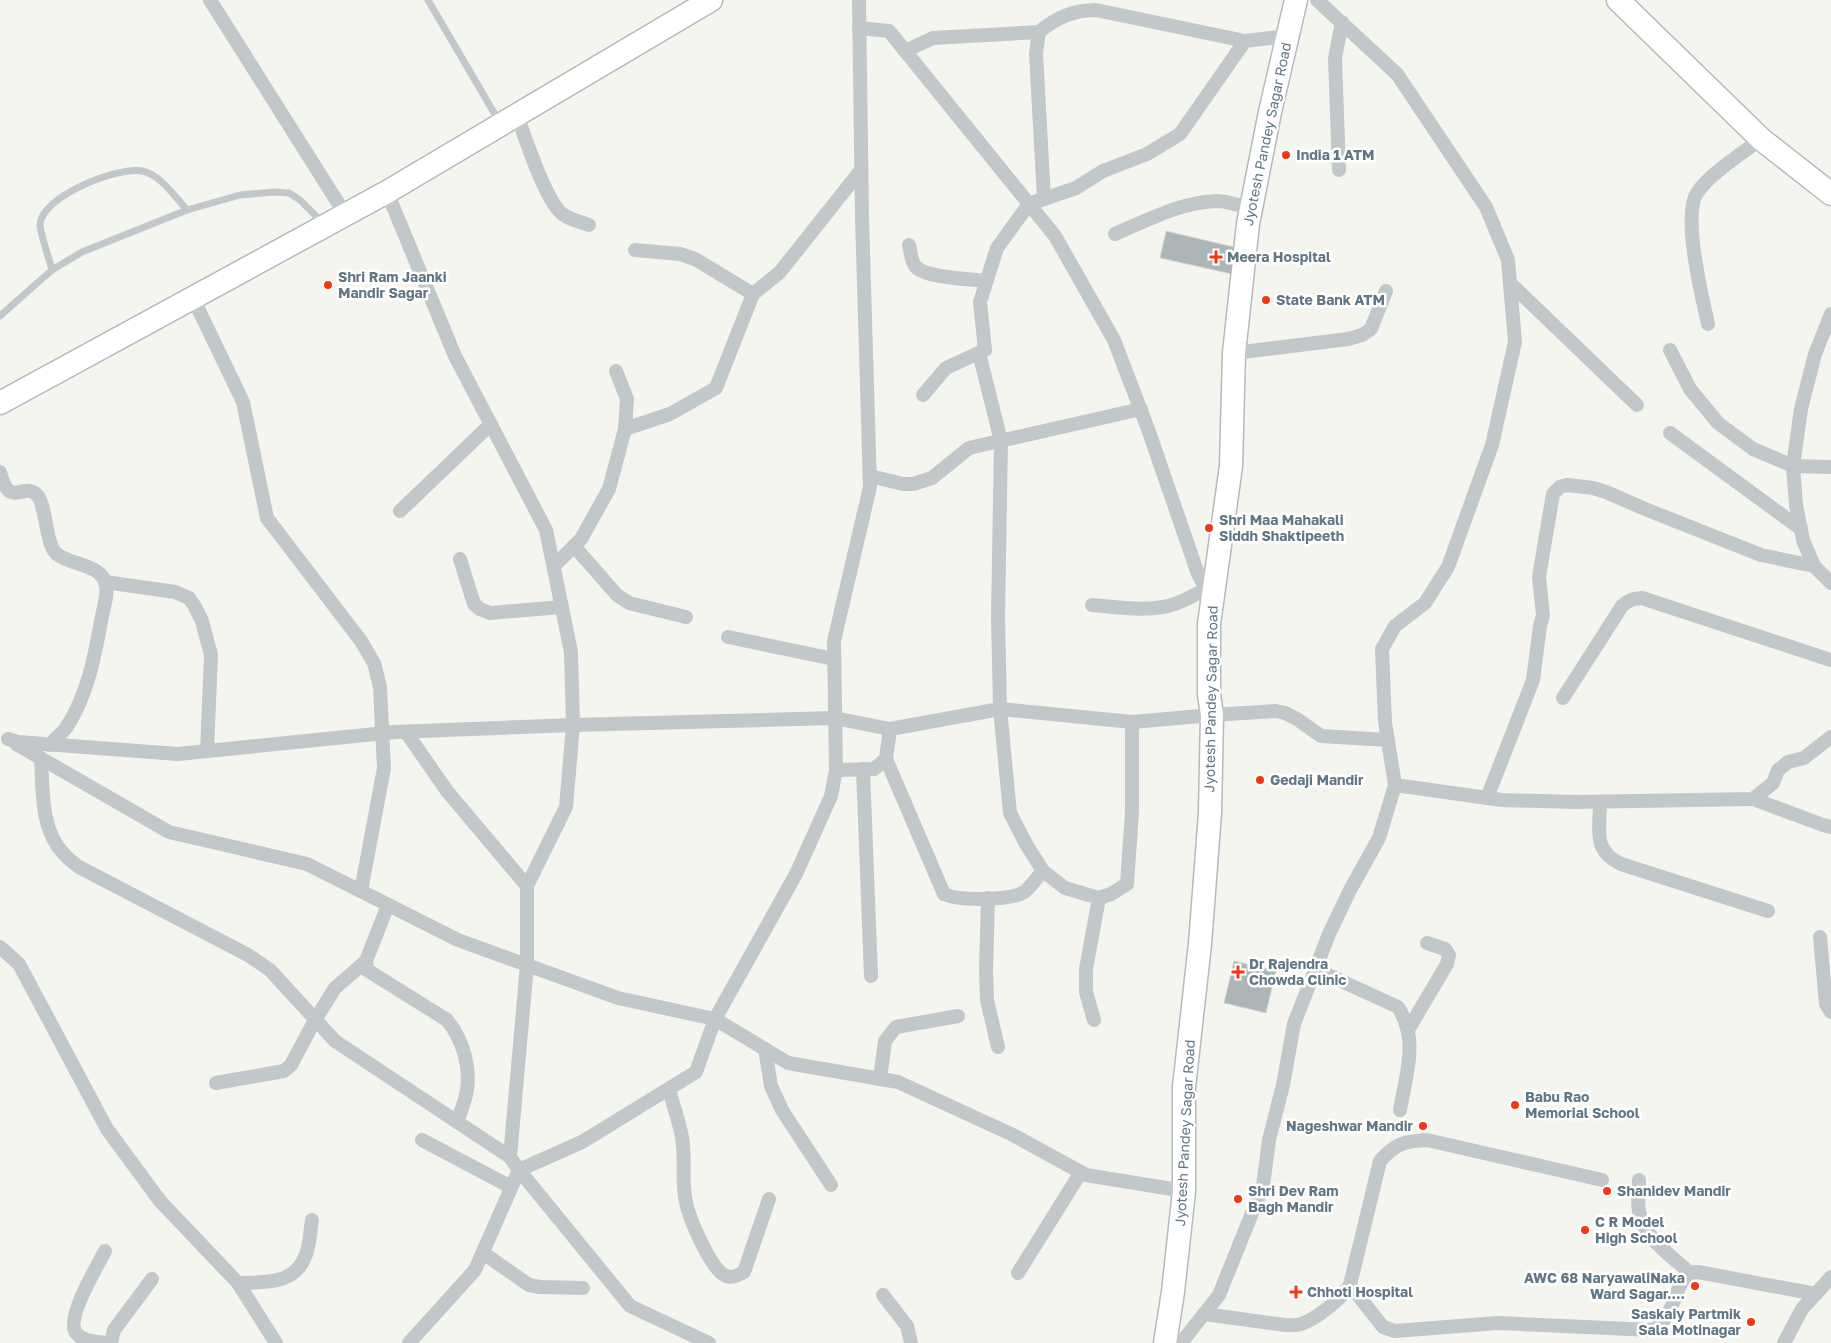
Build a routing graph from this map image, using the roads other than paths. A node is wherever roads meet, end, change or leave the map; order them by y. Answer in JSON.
{"nodes":[{"id":1,"x":210,"y":0,"type":"edge"},
{"id":2,"x":428,"y":0,"type":"edge"},
{"id":3,"x":711,"y":0,"type":"edge"},
{"id":4,"x":859,"y":0,"type":"edge"},
{"id":5,"x":1296,"y":0,"type":"edge"},
{"id":6,"x":1317,"y":0,"type":"edge"},
{"id":7,"x":1627,"y":5,"type":"edge"},
{"id":8,"x":1342,"y":22,"type":"junction"},
{"id":9,"x":860,"y":28,"type":"junction"},
{"id":10,"x":1039,"y":32,"type":"junction"},
{"id":11,"x":1288,"y":36,"type":"junction"},
{"id":12,"x":1245,"y":41,"type":"junction"},
{"id":13,"x":905,"y":51,"type":"junction"},
{"id":14,"x":509,"y":120,"type":"junction"},
{"id":15,"x":1761,"y":138,"type":"junction"},
{"id":16,"x":861,"y":170,"type":"junction"},
{"id":17,"x":1339,"y":170,"type":"dead end"},
{"id":18,"x":388,"y":192,"type":"junction"},
{"id":19,"x":1831,"y":194,"type":"edge"},
{"id":20,"x":1044,"y":199,"type":"junction"},
{"id":21,"x":1029,"y":204,"type":"junction"},
{"id":22,"x":1251,"y":209,"type":"junction"},
{"id":23,"x":187,"y":210,"type":"junction"},
{"id":24,"x":345,"y":214,"type":"junction"},
{"id":25,"x":326,"y":225,"type":"junction"},
{"id":26,"x":589,"y":225,"type":"dead end"},
{"id":27,"x":1115,"y":234,"type":"dead end"},
{"id":28,"x":909,"y":245,"type":"dead end"},
{"id":29,"x":634,"y":250,"type":"dead end"},
{"id":30,"x":52,"y":270,"type":"junction"},
{"id":31,"x":987,"y":281,"type":"junction"},
{"id":32,"x":1510,"y":283,"type":"junction"},
{"id":33,"x":1386,"y":292,"type":"dead end"},
{"id":34,"x":752,"y":294,"type":"junction"},
{"id":35,"x":193,"y":298,"type":"junction"},
{"id":36,"x":1831,"y":314,"type":"edge"},
{"id":37,"x":0,"y":316,"type":"edge"},
{"id":38,"x":1708,"y":324,"type":"dead end"},
{"id":39,"x":1670,"y":350,"type":"dead end"},
{"id":40,"x":979,"y":353,"type":"junction"},
{"id":41,"x":1234,"y":353,"type":"junction"},
{"id":42,"x":616,"y":371,"type":"dead end"},
{"id":43,"x":923,"y":395,"type":"dead end"},
{"id":44,"x":0,"y":403,"type":"edge"},
{"id":45,"x":1638,"y":405,"type":"dead end"},
{"id":46,"x":1141,"y":409,"type":"junction"},
{"id":47,"x":491,"y":424,"type":"junction"},
{"id":48,"x":625,"y":428,"type":"junction"},
{"id":49,"x":1670,"y":433,"type":"dead end"},
{"id":50,"x":1001,"y":441,"type":"junction"},
{"id":51,"x":1793,"y":466,"type":"junction"},
{"id":52,"x":1831,"y":468,"type":"edge"},
{"id":53,"x":0,"y":472,"type":"edge"},
{"id":54,"x":870,"y":476,"type":"junction"},
{"id":55,"x":400,"y":511,"type":"dead end"},
{"id":56,"x":1801,"y":529,"type":"junction"},
{"id":57,"x":574,"y":546,"type":"junction"},
{"id":58,"x":460,"y":559,"type":"dead end"},
{"id":59,"x":554,"y":566,"type":"junction"},
{"id":60,"x":1814,"y":566,"type":"junction"},
{"id":61,"x":105,"y":582,"type":"junction"},
{"id":62,"x":1831,"y":583,"type":"edge"},
{"id":63,"x":1209,"y":595,"type":"junction"},
{"id":64,"x":1092,"y":605,"type":"dead end"},
{"id":65,"x":562,"y":607,"type":"junction"},
{"id":66,"x":686,"y":617,"type":"dead end"},
{"id":67,"x":728,"y":638,"type":"dead end"},
{"id":68,"x":834,"y":659,"type":"junction"},
{"id":69,"x":1831,"y":660,"type":"edge"},
{"id":70,"x":1563,"y":698,"type":"dead end"},
{"id":71,"x":1000,"y":709,"type":"junction"},
{"id":72,"x":1212,"y":715,"type":"junction"},
{"id":73,"x":834,"y":718,"type":"junction"},
{"id":74,"x":1132,"y":722,"type":"junction"},
{"id":75,"x":572,"y":725,"type":"junction"},
{"id":76,"x":890,"y":728,"type":"junction"},
{"id":77,"x":406,"y":732,"type":"junction"},
{"id":78,"x":383,"y":734,"type":"junction"},
{"id":79,"x":4,"y":737,"type":"edge"},
{"id":80,"x":1831,"y":737,"type":"edge"},
{"id":81,"x":1388,"y":740,"type":"junction"},
{"id":82,"x":50,"y":745,"type":"junction"},
{"id":83,"x":206,"y":751,"type":"junction"},
{"id":84,"x":41,"y":758,"type":"junction"},
{"id":85,"x":886,"y":759,"type":"junction"},
{"id":86,"x":863,"y":769,"type":"junction"},
{"id":87,"x":836,"y":770,"type":"junction"},
{"id":88,"x":1394,"y":785,"type":"junction"},
{"id":89,"x":1487,"y":798,"type":"junction"},
{"id":90,"x":1753,"y":799,"type":"junction"},
{"id":91,"x":1600,"y":802,"type":"junction"},
{"id":92,"x":1831,"y":826,"type":"edge"},
{"id":93,"x":1042,"y":871,"type":"junction"},
{"id":94,"x":527,"y":886,"type":"junction"},
{"id":95,"x":361,"y":891,"type":"junction"},
{"id":96,"x":988,"y":898,"type":"junction"},
{"id":97,"x":1099,"y":898,"type":"junction"},
{"id":98,"x":388,"y":905,"type":"junction"},
{"id":99,"x":1768,"y":912,"type":"dead end"},
{"id":100,"x":1820,"y":937,"type":"dead end"},
{"id":101,"x":1427,"y":942,"type":"dead end"},
{"id":102,"x":0,"y":948,"type":"edge"},
{"id":103,"x":366,"y":960,"type":"junction"},
{"id":104,"x":527,"y":965,"type":"junction"},
{"id":105,"x":1315,"y":969,"type":"junction"},
{"id":106,"x":871,"y":976,"type":"dead end"},
{"id":107,"x":1831,"y":1012,"type":"edge"},
{"id":108,"x":958,"y":1016,"type":"dead end"},
{"id":109,"x":716,"y":1019,"type":"junction"},
{"id":110,"x":315,"y":1020,"type":"junction"},
{"id":111,"x":1094,"y":1020,"type":"dead end"},
{"id":112,"x":1408,"y":1030,"type":"junction"},
{"id":113,"x":998,"y":1047,"type":"dead end"},
{"id":114,"x":764,"y":1049,"type":"junction"},
{"id":115,"x":880,"y":1078,"type":"junction"},
{"id":116,"x":216,"y":1083,"type":"dead end"},
{"id":117,"x":669,"y":1089,"type":"junction"},
{"id":118,"x":1400,"y":1110,"type":"dead end"},
{"id":119,"x":457,"y":1122,"type":"junction"},
{"id":120,"x":422,"y":1140,"type":"dead end"},
{"id":121,"x":510,"y":1157,"type":"junction"},
{"id":122,"x":519,"y":1170,"type":"junction"},
{"id":123,"x":1081,"y":1172,"type":"junction"},
{"id":124,"x":1602,"y":1180,"type":"dead end"},
{"id":125,"x":1639,"y":1180,"type":"dead end"},
{"id":126,"x":832,"y":1185,"type":"dead end"},
{"id":127,"x":512,"y":1187,"type":"junction"},
{"id":128,"x":1184,"y":1191,"type":"junction"},
{"id":129,"x":769,"y":1199,"type":"dead end"},
{"id":130,"x":312,"y":1220,"type":"dead end"},
{"id":131,"x":105,"y":1250,"type":"dead end"},
{"id":132,"x":483,"y":1253,"type":"junction"},
{"id":133,"x":1018,"y":1273,"type":"dead end"},
{"id":134,"x":1690,"y":1273,"type":"junction"},
{"id":135,"x":1831,"y":1278,"type":"edge"},
{"id":136,"x":152,"y":1279,"type":"dead end"},
{"id":137,"x":238,"y":1283,"type":"junction"},
{"id":138,"x":1350,"y":1285,"type":"junction"},
{"id":139,"x":583,"y":1288,"type":"dead end"},
{"id":140,"x":1816,"y":1294,"type":"junction"},
{"id":141,"x":883,"y":1295,"type":"dead end"},
{"id":142,"x":1204,"y":1314,"type":"junction"},
{"id":143,"x":707,"y":1342,"type":"edge"},
{"id":144,"x":110,"y":1343,"type":"edge"},
{"id":145,"x":276,"y":1343,"type":"edge"},
{"id":146,"x":409,"y":1343,"type":"edge"},
{"id":147,"x":911,"y":1343,"type":"edge"},
{"id":148,"x":1165,"y":1343,"type":"edge"},
{"id":149,"x":1181,"y":1343,"type":"edge"},
{"id":150,"x":1784,"y":1343,"type":"edge"}],
"edges":[{"from":1,"to":24,"type":"street"},
{"from":2,"to":14,"type":"lane"},
{"from":3,"to":14,"type":"main road"},
{"from":4,"to":9,"type":"street"},
{"from":5,"to":11,"type":"main road","name":"Jyotesh Pandey Sagar Road"},
{"from":6,"to":8,"type":"street"},
{"from":7,"to":15,"type":"main road"},
{"from":8,"to":17,"type":"street"},
{"from":8,"to":32,"type":"street"},
{"from":9,"to":13,"type":"street"},
{"from":9,"to":16,"type":"street"},
{"from":10,"to":12,"type":"street"},
{"from":10,"to":13,"type":"street"},
{"from":10,"to":20,"type":"street"},
{"from":11,"to":12,"type":"street"},
{"from":11,"to":22,"type":"main road","name":"Jyotesh Pandey Sagar Road"},
{"from":12,"to":20,"type":"street"},
{"from":13,"to":21,"type":"street"},
{"from":14,"to":18,"type":"main road"},
{"from":14,"to":26,"type":"street"},
{"from":15,"to":19,"type":"main road"},
{"from":15,"to":38,"type":"street"},
{"from":16,"to":34,"type":"street"},
{"from":16,"to":54,"type":"street"},
{"from":18,"to":24,"type":"main road"},
{"from":18,"to":47,"type":"street"},
{"from":20,"to":21,"type":"street"},
{"from":21,"to":31,"type":"street"},
{"from":21,"to":46,"type":"street"},
{"from":22,"to":27,"type":"street"},
{"from":22,"to":41,"type":"main road","name":"Jyotesh Pandey Sagar Road"},
{"from":23,"to":25,"type":"lane"},
{"from":23,"to":30,"type":"lane"},
{"from":23,"to":30,"type":"lane"},
{"from":24,"to":25,"type":"main road"},
{"from":25,"to":35,"type":"main road"},
{"from":28,"to":31,"type":"street"},
{"from":29,"to":34,"type":"street"},
{"from":30,"to":37,"type":"lane"},
{"from":31,"to":40,"type":"street"},
{"from":32,"to":45,"type":"street"},
{"from":32,"to":81,"type":"street"},
{"from":33,"to":41,"type":"street"},
{"from":34,"to":48,"type":"street"},
{"from":35,"to":44,"type":"main road"},
{"from":35,"to":78,"type":"street"},
{"from":36,"to":51,"type":"street"},
{"from":39,"to":51,"type":"street"},
{"from":40,"to":43,"type":"street"},
{"from":40,"to":50,"type":"street"},
{"from":41,"to":63,"type":"main road","name":"Jyotesh Pandey Sagar Road"},
{"from":42,"to":48,"type":"street"},
{"from":46,"to":50,"type":"street"},
{"from":46,"to":63,"type":"street"},
{"from":47,"to":55,"type":"street"},
{"from":47,"to":59,"type":"street"},
{"from":48,"to":57,"type":"street"},
{"from":49,"to":56,"type":"street"},
{"from":50,"to":54,"type":"street"},
{"from":50,"to":71,"type":"street"},
{"from":51,"to":52,"type":"street"},
{"from":51,"to":56,"type":"street"},
{"from":53,"to":61,"type":"street"},
{"from":54,"to":68,"type":"street"},
{"from":56,"to":60,"type":"street"},
{"from":57,"to":59,"type":"street"},
{"from":57,"to":66,"type":"street"},
{"from":58,"to":65,"type":"street"},
{"from":59,"to":65,"type":"street"},
{"from":60,"to":62,"type":"street"},
{"from":60,"to":89,"type":"street"},
{"from":61,"to":82,"type":"street"},
{"from":61,"to":83,"type":"street"},
{"from":63,"to":64,"type":"street"},
{"from":63,"to":72,"type":"main road","name":"Jyotesh Pandey Sagar Road"},
{"from":65,"to":75,"type":"street"},
{"from":67,"to":68,"type":"street"},
{"from":68,"to":73,"type":"street"},
{"from":69,"to":70,"type":"street"},
{"from":71,"to":74,"type":"street"},
{"from":71,"to":76,"type":"street"},
{"from":71,"to":93,"type":"street"},
{"from":72,"to":74,"type":"street"},
{"from":72,"to":81,"type":"street"},
{"from":72,"to":128,"type":"main road","name":"Jyotesh Pandey Sagar Road"},
{"from":73,"to":75,"type":"street"},
{"from":73,"to":76,"type":"street"},
{"from":73,"to":87,"type":"street"},
{"from":74,"to":97,"type":"street"},
{"from":75,"to":77,"type":"street"},
{"from":75,"to":94,"type":"street"},
{"from":76,"to":85,"type":"street"},
{"from":77,"to":78,"type":"street"},
{"from":77,"to":94,"type":"street"},
{"from":78,"to":83,"type":"street"},
{"from":78,"to":95,"type":"street"},
{"from":79,"to":82,"type":"street"},
{"from":79,"to":84,"type":"street"},
{"from":80,"to":90,"type":"street"},
{"from":81,"to":88,"type":"street"},
{"from":82,"to":83,"type":"street"},
{"from":84,"to":95,"type":"street"},
{"from":84,"to":110,"type":"street"},
{"from":85,"to":86,"type":"street"},
{"from":85,"to":96,"type":"street"},
{"from":86,"to":87,"type":"street"},
{"from":86,"to":106,"type":"street"},
{"from":87,"to":109,"type":"street"},
{"from":88,"to":89,"type":"street"},
{"from":88,"to":105,"type":"street"},
{"from":89,"to":91,"type":"street"},
{"from":90,"to":91,"type":"street"},
{"from":90,"to":92,"type":"street"},
{"from":91,"to":99,"type":"street"},
{"from":93,"to":96,"type":"street"},
{"from":93,"to":97,"type":"street"},
{"from":94,"to":104,"type":"street"},
{"from":95,"to":98,"type":"street"},
{"from":96,"to":113,"type":"street"},
{"from":97,"to":111,"type":"street"},
{"from":98,"to":103,"type":"street"},
{"from":98,"to":104,"type":"street"},
{"from":100,"to":107,"type":"street"},
{"from":101,"to":112,"type":"street"},
{"from":102,"to":137,"type":"street"},
{"from":103,"to":110,"type":"street"},
{"from":103,"to":119,"type":"street"},
{"from":104,"to":109,"type":"street"},
{"from":104,"to":121,"type":"street"},
{"from":105,"to":112,"type":"street"},
{"from":105,"to":142,"type":"street"},
{"from":108,"to":115,"type":"street"},
{"from":109,"to":114,"type":"street"},
{"from":109,"to":117,"type":"street"},
{"from":110,"to":116,"type":"street"},
{"from":110,"to":119,"type":"street"},
{"from":112,"to":118,"type":"street"},
{"from":114,"to":115,"type":"street"},
{"from":114,"to":126,"type":"street"},
{"from":115,"to":123,"type":"street"},
{"from":117,"to":122,"type":"street"},
{"from":117,"to":129,"type":"street"},
{"from":119,"to":121,"type":"street"},
{"from":120,"to":127,"type":"street"},
{"from":121,"to":122,"type":"street"},
{"from":122,"to":127,"type":"street"},
{"from":122,"to":143,"type":"street"},
{"from":123,"to":128,"type":"street"},
{"from":123,"to":133,"type":"street"},
{"from":124,"to":138,"type":"street"},
{"from":125,"to":134,"type":"street"},
{"from":127,"to":132,"type":"street"},
{"from":128,"to":148,"type":"main road","name":"Jyotesh Pandey Sagar Road"},
{"from":130,"to":137,"type":"street"},
{"from":131,"to":144,"type":"street"},
{"from":132,"to":139,"type":"street"},
{"from":132,"to":146,"type":"street"},
{"from":134,"to":138,"type":"street"},
{"from":134,"to":140,"type":"street"},
{"from":135,"to":140,"type":"street"},
{"from":136,"to":144,"type":"street"},
{"from":137,"to":145,"type":"street"},
{"from":138,"to":142,"type":"street"},
{"from":140,"to":150,"type":"street"},
{"from":141,"to":147,"type":"street"},
{"from":142,"to":149,"type":"street"}]}
